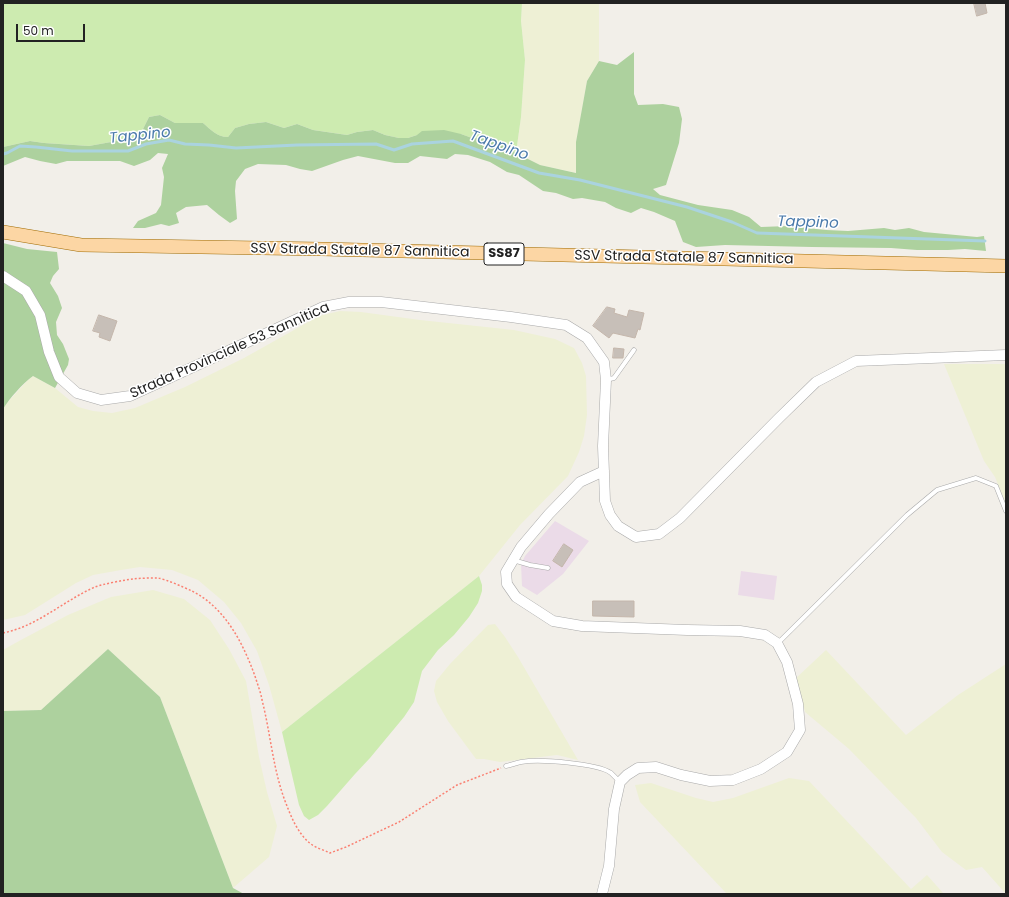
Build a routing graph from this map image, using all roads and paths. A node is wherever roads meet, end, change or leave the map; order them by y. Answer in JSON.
{"nodes":[{"id":1,"x":3,"y":232,"type":"edge"},
{"id":2,"x":1006,"y":266,"type":"edge"},
{"id":3,"x":3,"y":276,"type":"edge"},
{"id":4,"x":634,"y":350,"type":"dead end"},
{"id":5,"x":1006,"y":355,"type":"edge"},
{"id":6,"x":606,"y":380,"type":"junction"},
{"id":7,"x":604,"y":471,"type":"junction"},
{"id":8,"x":1006,"y":511,"type":"edge"},
{"id":9,"x":513,"y":560,"type":"junction"},
{"id":10,"x":548,"y":568,"type":"dead end"},
{"id":11,"x":3,"y":633,"type":"edge"},
{"id":12,"x":777,"y":643,"type":"junction"},
{"id":13,"x":506,"y":766,"type":"joint"},
{"id":14,"x":620,"y":782,"type":"junction"},
{"id":15,"x":602,"y":894,"type":"edge"}],
"edges":[{"from":1,"to":2,"type":"main road","name":"SSV Strada Statale 87 Sannitica","number":"SS87"},
{"from":3,"to":6,"type":"street","name":"Strada Provinciale 53 Sannitica"},
{"from":4,"to":6,"type":"lane"},
{"from":5,"to":7,"type":"street","name":"Strada Provinciale 53 Sannitica"},
{"from":6,"to":7,"type":"street","name":"Strada Provinciale 53 Sannitica"},
{"from":7,"to":9,"type":"street"},
{"from":8,"to":12,"type":"lane"},
{"from":9,"to":10,"type":"lane"},
{"from":9,"to":12,"type":"street"},
{"from":11,"to":13,"type":"path"},
{"from":12,"to":14,"type":"street"},
{"from":13,"to":14,"type":"lane"},
{"from":14,"to":15,"type":"street"}]}
